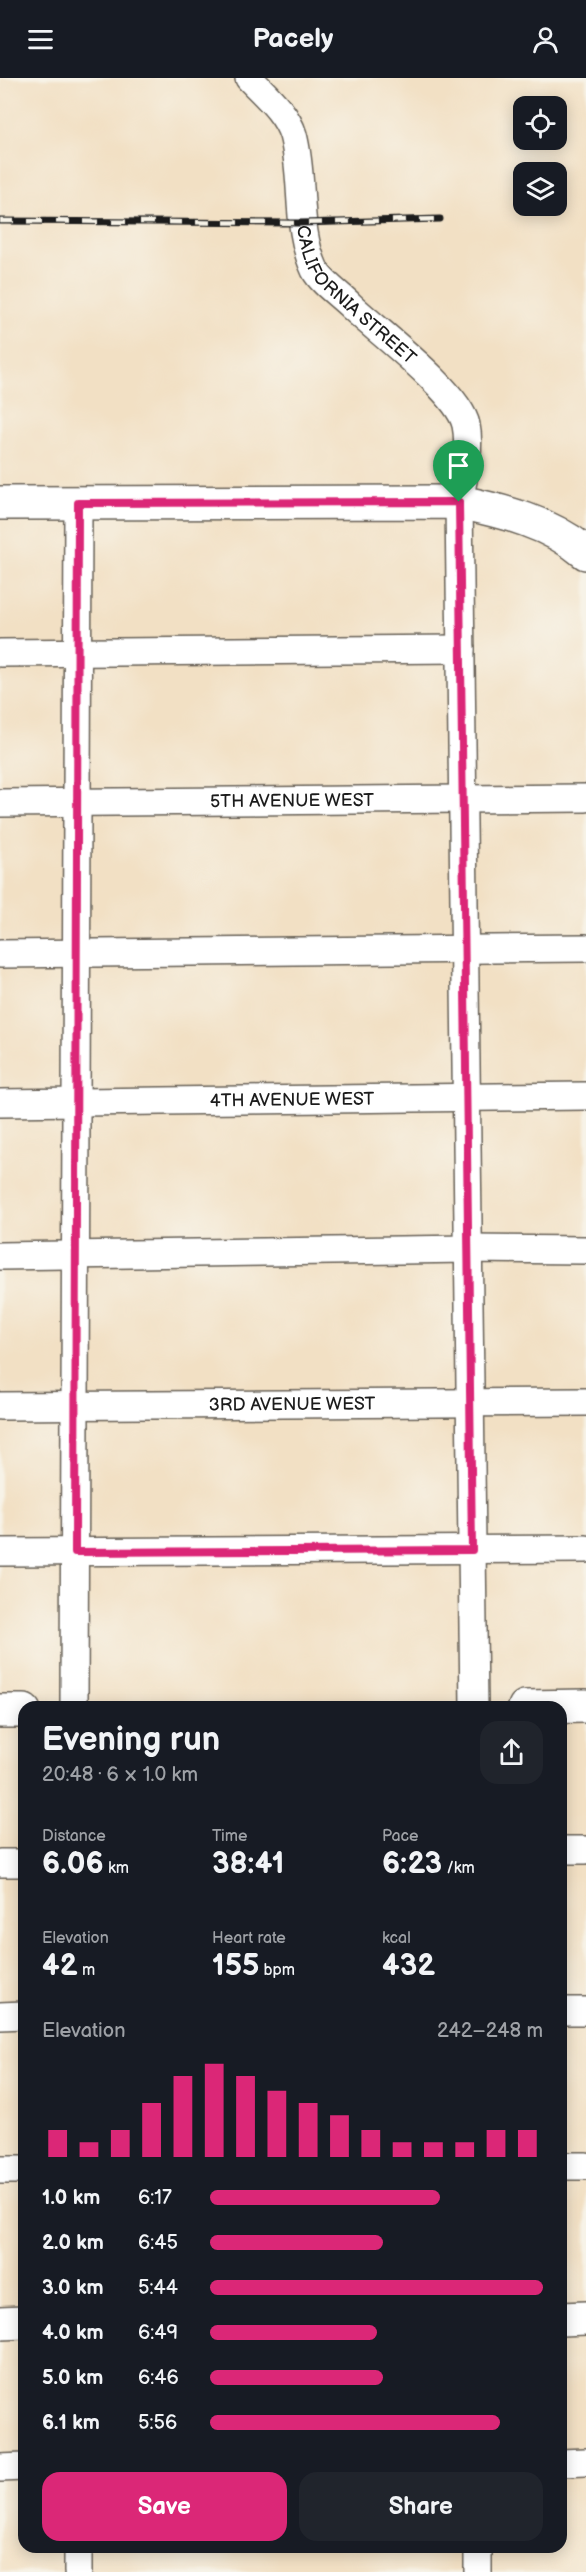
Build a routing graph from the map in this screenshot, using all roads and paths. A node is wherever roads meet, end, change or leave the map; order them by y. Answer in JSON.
{"nodes":[{"id":1,"x":249,"y":78,"type":"edge"},
{"id":2,"x":459,"y":502,"type":"junction"},
{"id":3,"x":0,"y":503,"type":"edge"},
{"id":4,"x":78,"y":503,"type":"junction"},
{"id":5,"x":584,"y":546,"type":"edge"},
{"id":6,"x":461,"y":649,"type":"junction"},
{"id":7,"x":78,"y":652,"type":"junction"},
{"id":8,"x":0,"y":653,"type":"edge"},
{"id":9,"x":586,"y":798,"type":"edge"},
{"id":10,"x":463,"y":800,"type":"junction"},
{"id":11,"x":77,"y":802,"type":"junction"},
{"id":12,"x":0,"y":803,"type":"edge"},
{"id":13,"x":586,"y":948,"type":"edge"},
{"id":14,"x":465,"y":950,"type":"junction"},
{"id":15,"x":0,"y":954,"type":"edge"},
{"id":16,"x":77,"y":954,"type":"junction"},
{"id":17,"x":586,"y":1096,"type":"edge"},
{"id":18,"x":466,"y":1098,"type":"junction"},
{"id":19,"x":0,"y":1103,"type":"edge"},
{"id":20,"x":76,"y":1103,"type":"junction"},
{"id":21,"x":469,"y":1249,"type":"junction"},
{"id":22,"x":586,"y":1250,"type":"edge"},
{"id":23,"x":76,"y":1255,"type":"junction"},
{"id":24,"x":0,"y":1256,"type":"edge"},
{"id":25,"x":586,"y":1402,"type":"edge"},
{"id":26,"x":470,"y":1404,"type":"junction"},
{"id":27,"x":75,"y":1405,"type":"junction"},
{"id":28,"x":0,"y":1406,"type":"edge"},
{"id":29,"x":586,"y":1549,"type":"edge"},
{"id":30,"x":472,"y":1550,"type":"junction"},
{"id":31,"x":0,"y":1552,"type":"edge"},
{"id":32,"x":75,"y":1552,"type":"junction"},
{"id":33,"x":74,"y":1701,"type":"edge"},
{"id":34,"x":474,"y":1701,"type":"edge"},
{"id":35,"x":567,"y":1706,"type":"edge"},
{"id":36,"x":586,"y":1706,"type":"edge"},
{"id":37,"x":0,"y":1711,"type":"edge"},
{"id":38,"x":18,"y":1711,"type":"edge"},
{"id":39,"x":567,"y":1850,"type":"edge"},
{"id":40,"x":586,"y":1850,"type":"edge"},
{"id":41,"x":0,"y":1863,"type":"edge"},
{"id":42,"x":18,"y":1863,"type":"edge"},
{"id":43,"x":567,"y":2011,"type":"edge"},
{"id":44,"x":586,"y":2011,"type":"edge"},
{"id":45,"x":18,"y":2015,"type":"edge"},
{"id":46,"x":0,"y":2016,"type":"edge"},
{"id":47,"x":567,"y":2166,"type":"edge"},
{"id":48,"x":586,"y":2166,"type":"edge"},
{"id":49,"x":0,"y":2170,"type":"edge"},
{"id":50,"x":18,"y":2170,"type":"edge"},
{"id":51,"x":586,"y":2318,"type":"edge"},
{"id":52,"x":567,"y":2319,"type":"edge"},
{"id":53,"x":0,"y":2322,"type":"edge"},
{"id":54,"x":18,"y":2322,"type":"edge"},
{"id":55,"x":586,"y":2462,"type":"edge"},
{"id":56,"x":567,"y":2463,"type":"edge"},
{"id":57,"x":18,"y":2467,"type":"edge"},
{"id":58,"x":0,"y":2468,"type":"edge"},
{"id":59,"x":78,"y":2553,"type":"edge"},
{"id":60,"x":478,"y":2553,"type":"edge"},
{"id":61,"x":78,"y":2572,"type":"edge"},
{"id":62,"x":478,"y":2572,"type":"edge"}],
"edges":[{"from":1,"to":2,"type":"street","name":"CALIFORNIA STREET"},
{"from":2,"to":4,"type":"main road"},
{"from":2,"to":5,"type":"main road"},
{"from":2,"to":6,"type":"street","name":"CALIFORNIA STREET"},
{"from":3,"to":4,"type":"main road"},
{"from":4,"to":7,"type":"street"},
{"from":6,"to":7,"type":"street"},
{"from":6,"to":10,"type":"street","name":"CALIFORNIA STREET"},
{"from":7,"to":8,"type":"street"},
{"from":7,"to":11,"type":"street"},
{"from":9,"to":10,"type":"street","name":"5TH AVENUE WEST"},
{"from":10,"to":11,"type":"street","name":"5TH AVENUE WEST"},
{"from":10,"to":14,"type":"street","name":"CALIFORNIA STREET"},
{"from":11,"to":12,"type":"street","name":"5TH AVENUE WEST"},
{"from":11,"to":16,"type":"street"},
{"from":13,"to":14,"type":"street"},
{"from":14,"to":16,"type":"street"},
{"from":14,"to":18,"type":"street","name":"CALIFORNIA STREET"},
{"from":15,"to":16,"type":"street"},
{"from":16,"to":20,"type":"street"},
{"from":17,"to":18,"type":"street","name":"4TH AVENUE WEST"},
{"from":18,"to":20,"type":"street","name":"4TH AVENUE WEST"},
{"from":18,"to":21,"type":"street","name":"CALIFORNIA STREET"},
{"from":19,"to":20,"type":"street","name":"4TH AVENUE WEST"},
{"from":20,"to":23,"type":"street"},
{"from":21,"to":22,"type":"street"},
{"from":21,"to":23,"type":"street"},
{"from":21,"to":26,"type":"street","name":"CALIFORNIA STREET"},
{"from":23,"to":24,"type":"street"},
{"from":23,"to":27,"type":"street"},
{"from":25,"to":26,"type":"street","name":"3RD AVENUE WEST"},
{"from":26,"to":27,"type":"street","name":"3RD AVENUE WEST"},
{"from":26,"to":30,"type":"street","name":"CALIFORNIA STREET"},
{"from":27,"to":28,"type":"street","name":"3RD AVENUE WEST"},
{"from":27,"to":32,"type":"street"},
{"from":29,"to":30,"type":"street"},
{"from":30,"to":32,"type":"street"},
{"from":30,"to":34,"type":"street","name":"CALIFORNIA STREET"},
{"from":31,"to":32,"type":"street"},
{"from":32,"to":33,"type":"street"},
{"from":35,"to":36,"type":"main road"},
{"from":37,"to":38,"type":"main road"},
{"from":39,"to":40,"type":"street"},
{"from":41,"to":42,"type":"street"},
{"from":43,"to":44,"type":"street"},
{"from":45,"to":46,"type":"street"},
{"from":47,"to":48,"type":"street"},
{"from":49,"to":50,"type":"street"},
{"from":51,"to":52,"type":"main road"},
{"from":53,"to":54,"type":"main road"},
{"from":55,"to":56,"type":"street"},
{"from":57,"to":58,"type":"street"},
{"from":59,"to":61,"type":"street"},
{"from":60,"to":62,"type":"street"}]}
